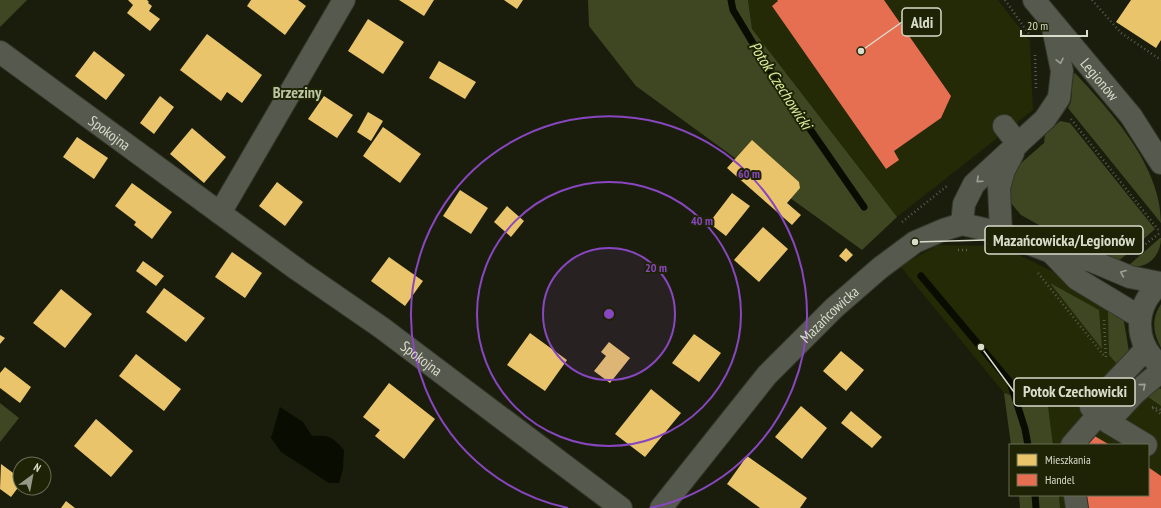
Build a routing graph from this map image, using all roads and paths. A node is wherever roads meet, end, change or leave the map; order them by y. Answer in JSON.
{"nodes":[{"id":1,"x":344,"y":0,"type":"edge"},
{"id":2,"x":1005,"y":0,"type":"edge"},
{"id":3,"x":1034,"y":0,"type":"edge"},
{"id":4,"x":1092,"y":0,"type":"edge"},
{"id":5,"x":1052,"y":22,"type":"junction"},
{"id":6,"x":1034,"y":41,"type":"dead end"},
{"id":7,"x":1034,"y":48,"type":"dead end"},
{"id":8,"x":0,"y":52,"type":"edge"},
{"id":9,"x":1161,"y":60,"type":"edge"},
{"id":10,"x":1051,"y":110,"type":"junction"},
{"id":11,"x":1004,"y":126,"type":"dead end"},
{"id":12,"x":1018,"y":144,"type":"junction"},
{"id":13,"x":1161,"y":163,"type":"edge"},
{"id":14,"x":220,"y":213,"type":"junction"},
{"id":15,"x":962,"y":224,"type":"junction"},
{"id":16,"x":1160,"y":232,"type":"edge"},
{"id":17,"x":1001,"y":233,"type":"junction"},
{"id":18,"x":952,"y":250,"type":"dead end"},
{"id":19,"x":973,"y":250,"type":"dead end"},
{"id":20,"x":1051,"y":252,"type":"junction"},
{"id":21,"x":1034,"y":270,"type":"dead end"},
{"id":22,"x":1161,"y":283,"type":"edge"},
{"id":23,"x":1140,"y":317,"type":"junction"},
{"id":24,"x":1146,"y":349,"type":"junction"},
{"id":25,"x":1106,"y":358,"type":"dead end"},
{"id":26,"x":1161,"y":366,"type":"edge"},
{"id":27,"x":1161,"y":371,"type":"edge"},
{"id":28,"x":1150,"y":406,"type":"dead end"},
{"id":29,"x":1099,"y":414,"type":"junction"},
{"id":30,"x":1161,"y":414,"type":"edge"},
{"id":31,"x":1073,"y":444,"type":"edge"},
{"id":32,"x":1144,"y":444,"type":"edge"},
{"id":33,"x":1149,"y":447,"type":"edge"},
{"id":34,"x":1161,"y":454,"type":"edge"},
{"id":35,"x":1075,"y":496,"type":"edge"},
{"id":36,"x":621,"y":508,"type":"edge"},
{"id":37,"x":661,"y":508,"type":"edge"},
{"id":38,"x":1077,"y":508,"type":"edge"}],
"edges":[{"from":1,"to":14,"type":"street"},
{"from":2,"to":6,"type":"path"},
{"from":3,"to":5,"type":"street","name":"Legionów"},
{"from":4,"to":9,"type":"path"},
{"from":5,"to":10,"type":"street","one_way":true},
{"from":5,"to":13,"type":"street","name":"Legionów"},
{"from":7,"to":10,"type":"path"},
{"from":8,"to":14,"type":"street","name":"Spokojna"},
{"from":10,"to":12,"type":"street"},
{"from":10,"to":16,"type":"path"},
{"from":11,"to":12,"type":"street"},
{"from":12,"to":15,"type":"street","one_way":true},
{"from":12,"to":17,"type":"street"},
{"from":14,"to":36,"type":"street","name":"Spokojna"},
{"from":15,"to":17,"type":"street"},
{"from":15,"to":37,"type":"street","name":"Mazańcowicka"},
{"from":17,"to":20,"type":"street"},
{"from":18,"to":19,"type":"path"},
{"from":22,"to":20,"type":"street","one_way":true},
{"from":20,"to":23,"type":"street"},
{"from":21,"to":25,"type":"path"},
{"from":22,"to":23,"type":"street"},
{"from":23,"to":24,"type":"street"},
{"from":24,"to":26,"type":"street"},
{"from":24,"to":29,"type":"street"},
{"from":29,"to":27,"type":"street","one_way":true},
{"from":28,"to":30,"type":"path"},
{"from":29,"to":31,"type":"street"},
{"from":29,"to":32,"type":"street"},
{"from":33,"to":34,"type":"street"},
{"from":35,"to":38,"type":"street"}]}
